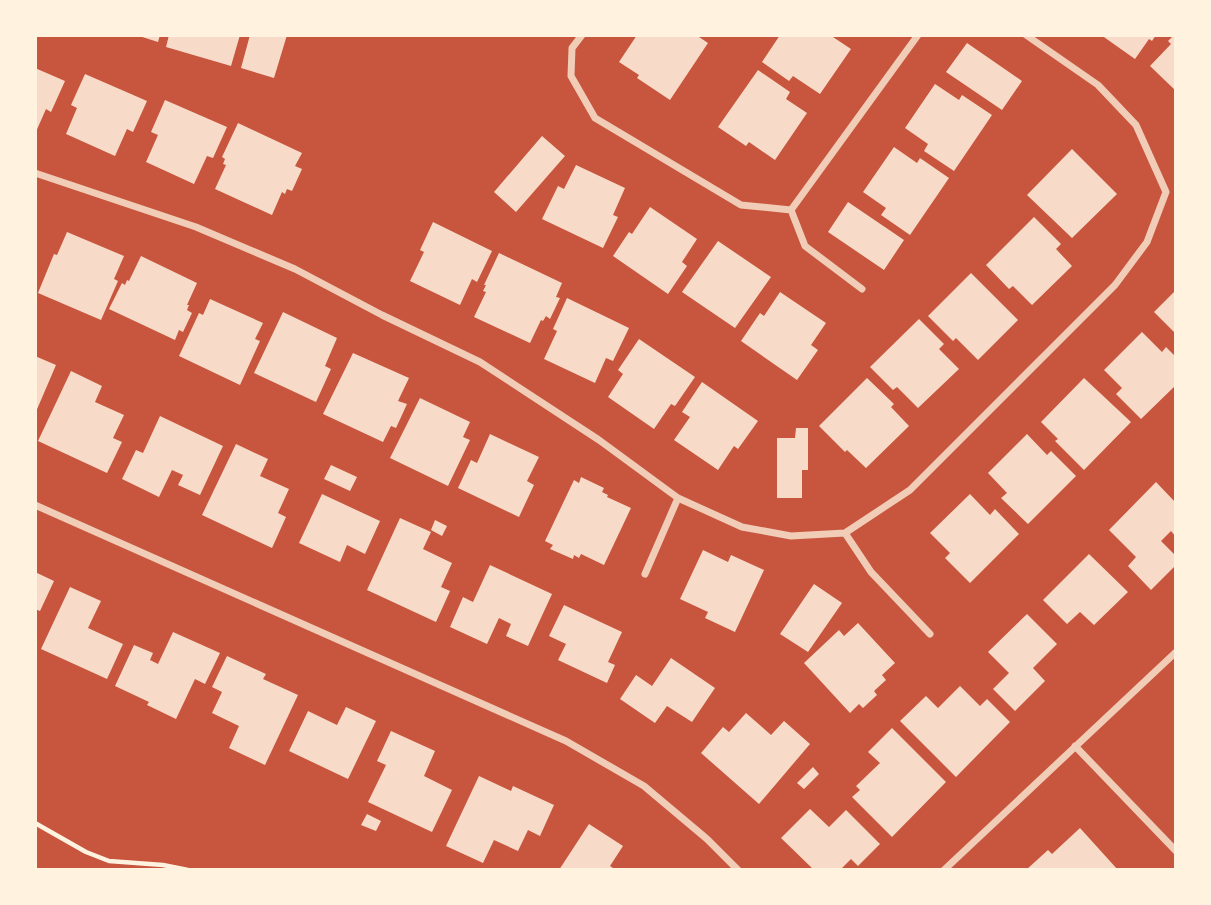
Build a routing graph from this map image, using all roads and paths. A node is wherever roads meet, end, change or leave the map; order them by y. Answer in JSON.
{"nodes":[{"id":1,"x":582,"y":35,"type":"edge"},
{"id":2,"x":918,"y":35,"type":"edge"},
{"id":3,"x":1026,"y":35,"type":"edge"},
{"id":4,"x":35,"y":173,"type":"edge"},
{"id":5,"x":1176,"y":191,"type":"edge"},
{"id":6,"x":1166,"y":192,"type":"junction"},
{"id":7,"x":791,"y":210,"type":"junction"},
{"id":8,"x":862,"y":289,"type":"dead end"},
{"id":9,"x":678,"y":498,"type":"junction"},
{"id":10,"x":35,"y":505,"type":"edge"},
{"id":11,"x":845,"y":533,"type":"junction"},
{"id":12,"x":645,"y":574,"type":"dead end"},
{"id":13,"x":930,"y":634,"type":"dead end"},
{"id":14,"x":1176,"y":652,"type":"edge"},
{"id":15,"x":1075,"y":746,"type":"junction"},
{"id":16,"x":35,"y":823,"type":"edge"},
{"id":17,"x":1176,"y":852,"type":"edge"},
{"id":18,"x":188,"y":870,"type":"edge"},
{"id":19,"x":738,"y":870,"type":"edge"},
{"id":20,"x":944,"y":870,"type":"edge"}],
"edges":[{"from":1,"to":7,"type":"street"},
{"from":2,"to":7,"type":"street"},
{"from":3,"to":6,"type":"street"},
{"from":4,"to":9,"type":"street"},
{"from":5,"to":6,"type":"street"},
{"from":6,"to":11,"type":"street"},
{"from":7,"to":8,"type":"street"},
{"from":9,"to":11,"type":"street"},
{"from":9,"to":12,"type":"street"},
{"from":10,"to":19,"type":"street"},
{"from":11,"to":13,"type":"street"},
{"from":14,"to":15,"type":"street"},
{"from":15,"to":17,"type":"street"},
{"from":15,"to":20,"type":"street"},
{"from":16,"to":18,"type":"path"}]}
